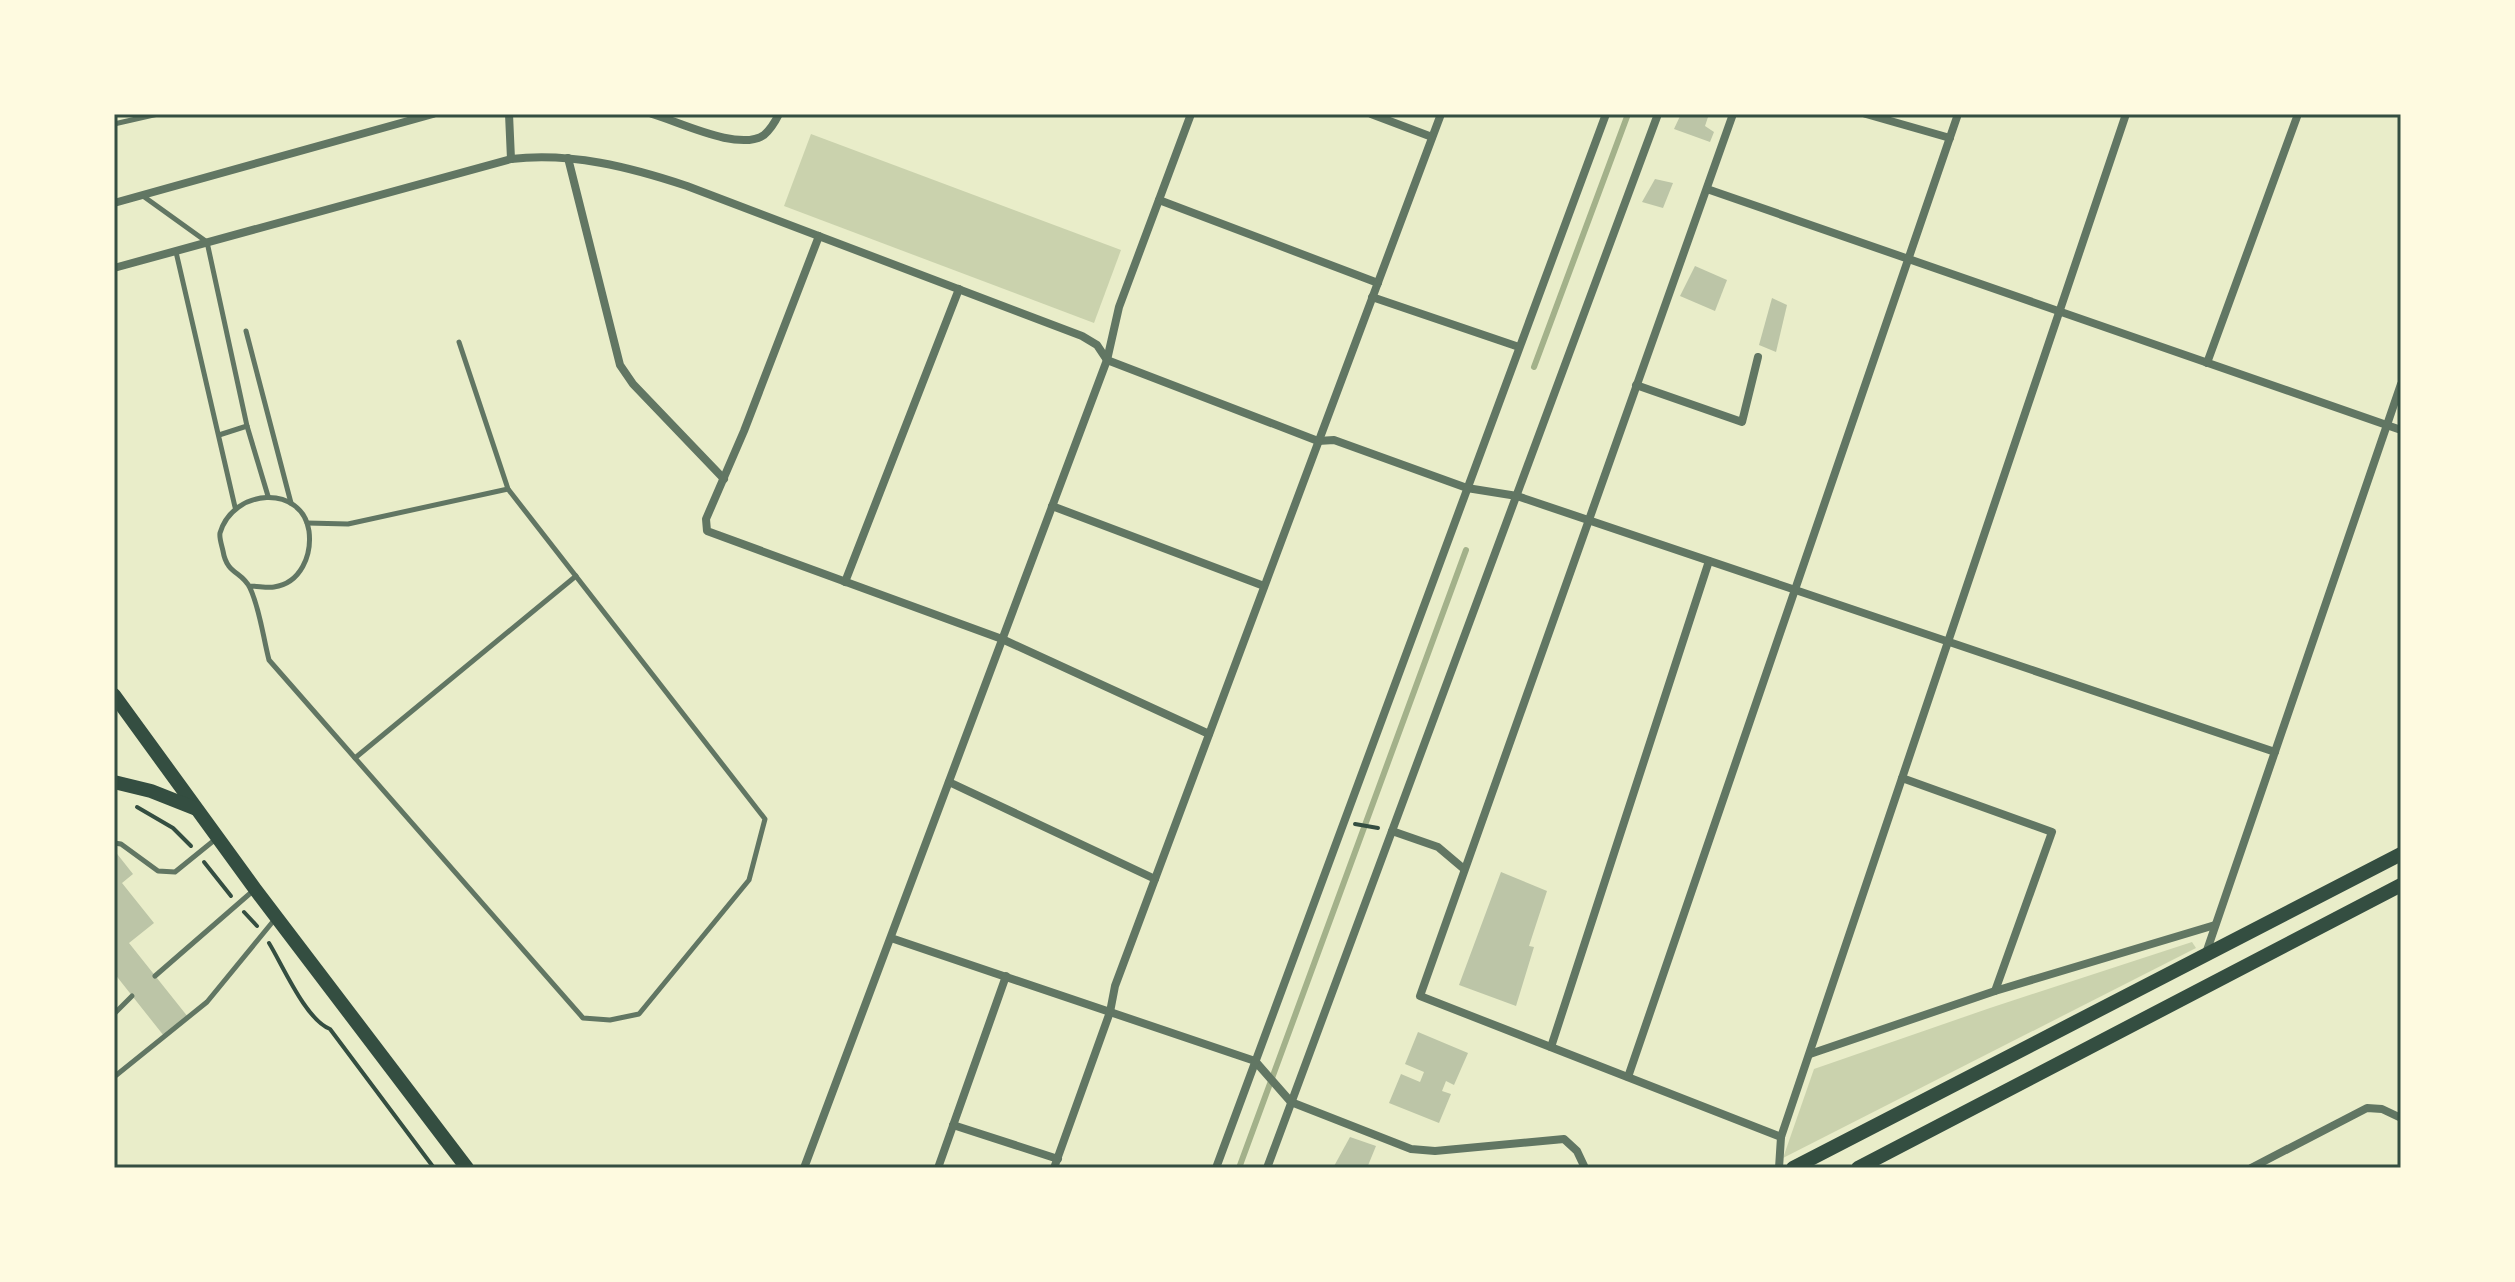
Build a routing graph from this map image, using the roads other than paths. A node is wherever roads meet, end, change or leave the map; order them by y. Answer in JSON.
{"nodes":[{"id":1,"x":158,"y":114,"type":"edge"},
{"id":2,"x":433,"y":114,"type":"edge"},
{"id":3,"x":509,"y":114,"type":"edge"},
{"id":4,"x":652,"y":114,"type":"edge"},
{"id":5,"x":779,"y":114,"type":"edge"},
{"id":6,"x":1191,"y":114,"type":"edge"},
{"id":7,"x":1371,"y":114,"type":"edge"},
{"id":8,"x":1441,"y":114,"type":"edge"},
{"id":9,"x":1606,"y":114,"type":"edge"},
{"id":10,"x":1658,"y":114,"type":"edge"},
{"id":11,"x":1733,"y":114,"type":"edge"},
{"id":12,"x":1866,"y":114,"type":"edge"},
{"id":13,"x":1958,"y":114,"type":"edge"},
{"id":14,"x":2126,"y":114,"type":"edge"},
{"id":15,"x":2298,"y":114,"type":"edge"},
{"id":16,"x":114,"y":124,"type":"edge"},
{"id":17,"x":1432,"y":137,"type":"junction"},
{"id":18,"x":1950,"y":138,"type":"junction"},
{"id":19,"x":568,"y":158,"type":"junction"},
{"id":20,"x":511,"y":159,"type":"junction"},
{"id":21,"x":1707,"y":189,"type":"junction"},
{"id":22,"x":142,"y":195,"type":"junction"},
{"id":23,"x":1159,"y":200,"type":"junction"},
{"id":24,"x":114,"y":203,"type":"edge"},
{"id":25,"x":819,"y":236,"type":"junction"},
{"id":26,"x":207,"y":242,"type":"junction"},
{"id":27,"x":176,"y":251,"type":"junction"},
{"id":28,"x":1909,"y":259,"type":"junction"},
{"id":29,"x":114,"y":268,"type":"edge"},
{"id":30,"x":1378,"y":283,"type":"junction"},
{"id":31,"x":959,"y":289,"type":"junction"},
{"id":32,"x":1372,"y":297,"type":"junction"},
{"id":33,"x":2059,"y":311,"type":"junction"},
{"id":34,"x":246,"y":331,"type":"dead end"},
{"id":35,"x":459,"y":342,"type":"dead end"},
{"id":36,"x":1519,"y":347,"type":"junction"},
{"id":37,"x":1758,"y":357,"type":"dead end"},
{"id":38,"x":1107,"y":360,"type":"junction"},
{"id":39,"x":2207,"y":363,"type":"junction"},
{"id":40,"x":2401,"y":384,"type":"edge"},
{"id":41,"x":1636,"y":385,"type":"junction"},
{"id":42,"x":2387,"y":425,"type":"junction"},
{"id":43,"x":247,"y":426,"type":"junction"},
{"id":44,"x":2401,"y":430,"type":"edge"},
{"id":45,"x":219,"y":435,"type":"junction"},
{"id":46,"x":1318,"y":441,"type":"junction"},
{"id":47,"x":724,"y":479,"type":"junction"},
{"id":48,"x":1467,"y":488,"type":"junction"},
{"id":49,"x":508,"y":489,"type":"junction"},
{"id":50,"x":268,"y":496,"type":"junction"},
{"id":51,"x":1517,"y":496,"type":"junction"},
{"id":52,"x":292,"y":504,"type":"junction"},
{"id":53,"x":1052,"y":506,"type":"junction"},
{"id":54,"x":235,"y":507,"type":"junction"},
{"id":55,"x":1587,"y":520,"type":"junction"},
{"id":56,"x":307,"y":523,"type":"junction"},
{"id":57,"x":1709,"y":561,"type":"junction"},
{"id":58,"x":576,"y":576,"type":"junction"},
{"id":59,"x":845,"y":582,"type":"junction"},
{"id":60,"x":250,"y":586,"type":"junction"},
{"id":61,"x":1264,"y":586,"type":"junction"},
{"id":62,"x":1795,"y":590,"type":"junction"},
{"id":63,"x":1002,"y":639,"type":"junction"},
{"id":64,"x":1948,"y":642,"type":"junction"},
{"id":65,"x":114,"y":695,"type":"edge"},
{"id":66,"x":1209,"y":734,"type":"junction"},
{"id":67,"x":2275,"y":752,"type":"junction"},
{"id":68,"x":355,"y":758,"type":"junction"},
{"id":69,"x":1902,"y":778,"type":"junction"},
{"id":70,"x":114,"y":782,"type":"edge"},
{"id":71,"x":949,"y":782,"type":"junction"},
{"id":72,"x":195,"y":808,"type":"junction"},
{"id":73,"x":1392,"y":831,"type":"junction"},
{"id":74,"x":217,"y":838,"type":"junction"},
{"id":75,"x":114,"y":843,"type":"edge"},
{"id":76,"x":2401,"y":854,"type":"edge"},
{"id":77,"x":1464,"y":869,"type":"junction"},
{"id":78,"x":1155,"y":879,"type":"junction"},
{"id":79,"x":2401,"y":885,"type":"edge"},
{"id":80,"x":255,"y":889,"type":"junction"},
{"id":81,"x":277,"y":918,"type":"junction"},
{"id":82,"x":2215,"y":925,"type":"junction"},
{"id":83,"x":891,"y":938,"type":"junction"},
{"id":84,"x":2204,"y":956,"type":"junction"},
{"id":85,"x":155,"y":976,"type":"dead end"},
{"id":86,"x":1006,"y":976,"type":"junction"},
{"id":87,"x":1995,"y":991,"type":"junction"},
{"id":88,"x":132,"y":996,"type":"dead end"},
{"id":89,"x":1110,"y":1012,"type":"junction"},
{"id":90,"x":114,"y":1014,"type":"edge"},
{"id":91,"x":1551,"y":1047,"type":"junction"},
{"id":92,"x":1810,"y":1054,"type":"junction"},
{"id":93,"x":1255,"y":1061,"type":"junction"},
{"id":94,"x":114,"y":1077,"type":"edge"},
{"id":95,"x":1628,"y":1077,"type":"junction"},
{"id":96,"x":1291,"y":1102,"type":"junction"},
{"id":97,"x":2401,"y":1118,"type":"edge"},
{"id":98,"x":953,"y":1125,"type":"junction"},
{"id":99,"x":1781,"y":1137,"type":"junction"},
{"id":100,"x":1056,"y":1163,"type":"edge"},
{"id":101,"x":467,"y":1168,"type":"edge"},
{"id":102,"x":804,"y":1168,"type":"edge"},
{"id":103,"x":938,"y":1168,"type":"edge"},
{"id":104,"x":1216,"y":1168,"type":"edge"},
{"id":105,"x":1267,"y":1168,"type":"edge"},
{"id":106,"x":1585,"y":1168,"type":"edge"},
{"id":107,"x":1779,"y":1168,"type":"edge"},
{"id":108,"x":1793,"y":1168,"type":"edge"},
{"id":109,"x":1858,"y":1168,"type":"edge"},
{"id":110,"x":2251,"y":1168,"type":"edge"}],
"edges":[{"from":1,"to":16,"type":"lane"},
{"from":2,"to":22,"type":"street"},
{"from":3,"to":20,"type":"street"},
{"from":4,"to":5,"type":"street"},
{"from":6,"to":23,"type":"street"},
{"from":7,"to":17,"type":"street"},
{"from":8,"to":17,"type":"street"},
{"from":9,"to":36,"type":"street"},
{"from":10,"to":51,"type":"street"},
{"from":11,"to":21,"type":"street"},
{"from":12,"to":18,"type":"street"},
{"from":13,"to":18,"type":"street"},
{"from":14,"to":33,"type":"street"},
{"from":15,"to":39,"type":"street"},
{"from":17,"to":30,"type":"street"},
{"from":18,"to":28,"type":"street"},
{"from":19,"to":20,"type":"street"},
{"from":19,"to":25,"type":"street"},
{"from":19,"to":47,"type":"street"},
{"from":20,"to":26,"type":"street"},
{"from":21,"to":28,"type":"street"},
{"from":21,"to":41,"type":"street"},
{"from":22,"to":24,"type":"street"},
{"from":22,"to":26,"type":"lane"},
{"from":23,"to":30,"type":"street"},
{"from":23,"to":38,"type":"street"},
{"from":25,"to":31,"type":"street"},
{"from":25,"to":47,"type":"street"},
{"from":26,"to":27,"type":"street"},
{"from":26,"to":43,"type":"lane"},
{"from":27,"to":29,"type":"street"},
{"from":27,"to":45,"type":"lane"},
{"from":28,"to":33,"type":"street"},
{"from":28,"to":62,"type":"street"},
{"from":30,"to":32,"type":"street"},
{"from":31,"to":38,"type":"street"},
{"from":31,"to":59,"type":"street"},
{"from":32,"to":36,"type":"street"},
{"from":32,"to":46,"type":"street"},
{"from":33,"to":39,"type":"street"},
{"from":33,"to":64,"type":"street"},
{"from":34,"to":52,"type":"lane"},
{"from":35,"to":49,"type":"lane"},
{"from":36,"to":48,"type":"street"},
{"from":37,"to":41,"type":"street"},
{"from":38,"to":46,"type":"street"},
{"from":38,"to":53,"type":"street"},
{"from":39,"to":42,"type":"street"},
{"from":40,"to":42,"type":"street"},
{"from":41,"to":55,"type":"street"},
{"from":42,"to":44,"type":"street"},
{"from":42,"to":67,"type":"street"},
{"from":43,"to":45,"type":"lane"},
{"from":43,"to":50,"type":"lane"},
{"from":45,"to":54,"type":"lane"},
{"from":46,"to":48,"type":"street"},
{"from":46,"to":61,"type":"street"},
{"from":47,"to":59,"type":"street"},
{"from":48,"to":51,"type":"street"},
{"from":48,"to":93,"type":"street"},
{"from":49,"to":56,"type":"lane"},
{"from":49,"to":58,"type":"lane"},
{"from":50,"to":52,"type":"lane"},
{"from":50,"to":54,"type":"lane"},
{"from":51,"to":55,"type":"street"},
{"from":51,"to":73,"type":"street"},
{"from":52,"to":56,"type":"lane"},
{"from":53,"to":61,"type":"street"},
{"from":53,"to":63,"type":"street"},
{"from":54,"to":60,"type":"lane"},
{"from":55,"to":57,"type":"street"},
{"from":55,"to":77,"type":"street"},
{"from":56,"to":60,"type":"lane"},
{"from":57,"to":62,"type":"street"},
{"from":57,"to":91,"type":"street"},
{"from":58,"to":68,"type":"lane"},
{"from":58,"to":68,"type":"lane"},
{"from":59,"to":63,"type":"street"},
{"from":60,"to":68,"type":"lane"},
{"from":61,"to":66,"type":"street"},
{"from":62,"to":64,"type":"street"},
{"from":62,"to":95,"type":"street"},
{"from":63,"to":66,"type":"street"},
{"from":63,"to":71,"type":"street"},
{"from":64,"to":67,"type":"street"},
{"from":64,"to":69,"type":"street"},
{"from":65,"to":72,"type":"main road"},
{"from":66,"to":78,"type":"street"},
{"from":67,"to":82,"type":"street"},
{"from":69,"to":87,"type":"street"},
{"from":69,"to":92,"type":"street"},
{"from":70,"to":72,"type":"main road"},
{"from":71,"to":78,"type":"street"},
{"from":71,"to":83,"type":"street"},
{"from":72,"to":74,"type":"main road"},
{"from":73,"to":77,"type":"street"},
{"from":73,"to":96,"type":"street"},
{"from":74,"to":75,"type":"lane"},
{"from":74,"to":80,"type":"main road"},
{"from":76,"to":84,"type":"main road"},
{"from":77,"to":91,"type":"street"},
{"from":78,"to":89,"type":"street"},
{"from":79,"to":109,"type":"main road"},
{"from":80,"to":81,"type":"main road"},
{"from":80,"to":85,"type":"lane"},
{"from":81,"to":94,"type":"lane"},
{"from":81,"to":101,"type":"main road"},
{"from":82,"to":84,"type":"street"},
{"from":82,"to":87,"type":"street"},
{"from":83,"to":86,"type":"street"},
{"from":83,"to":102,"type":"street"},
{"from":84,"to":108,"type":"main road"},
{"from":86,"to":89,"type":"street"},
{"from":86,"to":98,"type":"street"},
{"from":87,"to":92,"type":"street"},
{"from":88,"to":90,"type":"lane"},
{"from":89,"to":93,"type":"street"},
{"from":89,"to":100,"type":"street"},
{"from":91,"to":95,"type":"street"},
{"from":92,"to":99,"type":"street"},
{"from":93,"to":96,"type":"street"},
{"from":93,"to":104,"type":"street"},
{"from":95,"to":99,"type":"street"},
{"from":96,"to":105,"type":"street"},
{"from":96,"to":106,"type":"street"},
{"from":97,"to":110,"type":"street"},
{"from":98,"to":100,"type":"street"},
{"from":98,"to":103,"type":"street"},
{"from":99,"to":107,"type":"street"}]}
